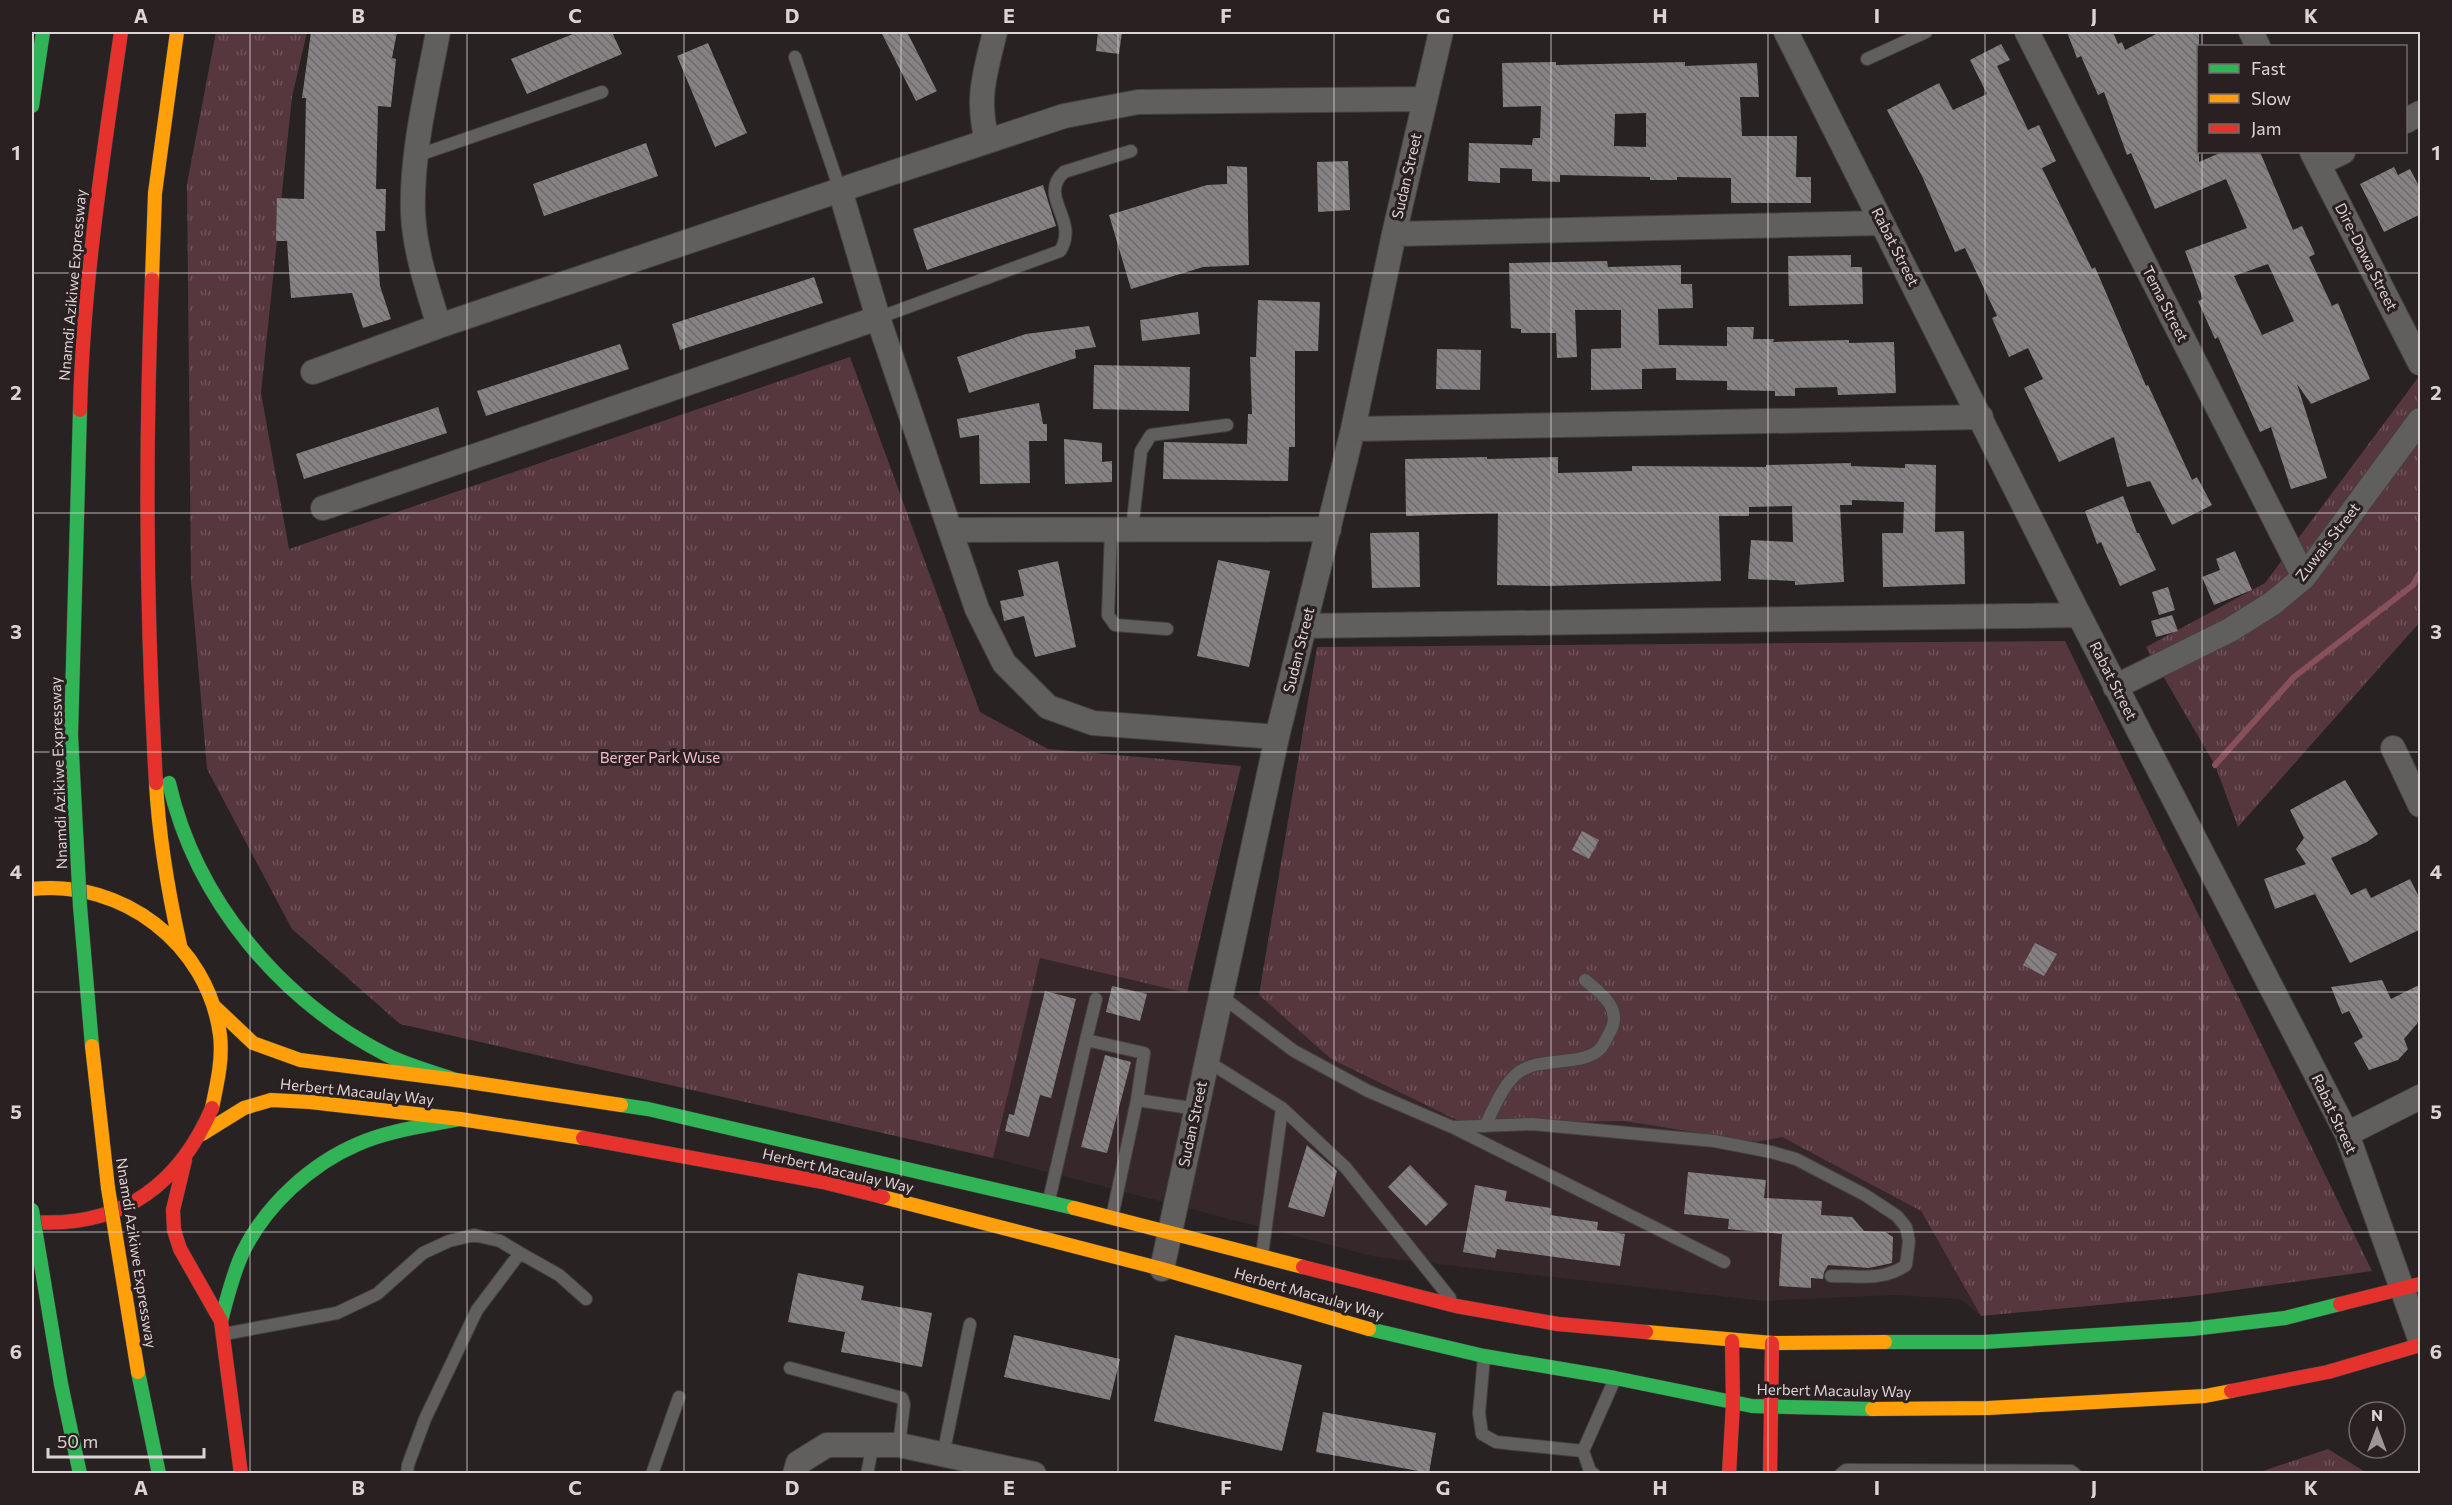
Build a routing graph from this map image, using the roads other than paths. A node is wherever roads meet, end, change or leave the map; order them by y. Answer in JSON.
{"nodes":[{"id":1,"x":43,"y":32,"type":"edge"},
{"id":2,"x":121,"y":32,"type":"edge"},
{"id":3,"x":177,"y":32,"type":"edge"},
{"id":4,"x":438,"y":32,"type":"edge"},
{"id":5,"x":995,"y":32,"type":"edge"},
{"id":6,"x":1441,"y":32,"type":"edge"},
{"id":7,"x":1786,"y":32,"type":"edge"},
{"id":8,"x":1926,"y":32,"type":"edge"},
{"id":9,"x":2027,"y":32,"type":"edge"},
{"id":10,"x":795,"y":57,"type":"dead end"},
{"id":11,"x":1867,"y":58,"type":"dead end"},
{"id":12,"x":602,"y":92,"type":"dead end"},
{"id":13,"x":1424,"y":99,"type":"junction"},
{"id":14,"x":32,"y":106,"type":"edge"},
{"id":15,"x":2421,"y":113,"type":"edge"},
{"id":16,"x":2407,"y":120,"type":"edge"},
{"id":17,"x":987,"y":141,"type":"junction"},
{"id":18,"x":1131,"y":151,"type":"dead end"},
{"id":19,"x":2338,"y":153,"type":"edge"},
{"id":20,"x":416,"y":156,"type":"junction"},
{"id":21,"x":2315,"y":158,"type":"edge"},
{"id":22,"x":840,"y":190,"type":"junction"},
{"id":23,"x":1882,"y":223,"type":"junction"},
{"id":24,"x":1394,"y":234,"type":"junction"},
{"id":25,"x":878,"y":318,"type":"junction"},
{"id":26,"x":439,"y":326,"type":"junction"},
{"id":27,"x":2421,"y":363,"type":"edge"},
{"id":28,"x":313,"y":372,"type":"dead end"},
{"id":29,"x":1980,"y":417,"type":"junction"},
{"id":30,"x":2421,"y":420,"type":"edge"},
{"id":31,"x":1227,"y":425,"type":"dead end"},
{"id":32,"x":1353,"y":429,"type":"junction"},
{"id":33,"x":323,"y":508,"type":"dead end"},
{"id":34,"x":1122,"y":529,"type":"junction"},
{"id":35,"x":1329,"y":529,"type":"junction"},
{"id":36,"x":950,"y":530,"type":"junction"},
{"id":37,"x":2304,"y":577,"type":"junction"},
{"id":38,"x":2079,"y":615,"type":"junction"},
{"id":39,"x":1304,"y":626,"type":"junction"},
{"id":40,"x":1167,"y":629,"type":"dead end"},
{"id":41,"x":2115,"y":687,"type":"junction"},
{"id":42,"x":152,"y":722,"type":"junction"},
{"id":43,"x":1277,"y":737,"type":"junction"},
{"id":44,"x":2393,"y":748,"type":"dead end"},
{"id":45,"x":2421,"y":805,"type":"edge"},
{"id":46,"x":32,"y":889,"type":"edge"},
{"id":47,"x":180,"y":945,"type":"junction"},
{"id":48,"x":1586,"y":980,"type":"dead end"},
{"id":49,"x":1221,"y":996,"type":"junction"},
{"id":50,"x":1096,"y":999,"type":"dead end"},
{"id":51,"x":214,"y":1008,"type":"junction"},
{"id":52,"x":1086,"y":1040,"type":"junction"},
{"id":53,"x":1207,"y":1061,"type":"junction"},
{"id":54,"x":456,"y":1080,"type":"junction"},
{"id":55,"x":2421,"y":1097,"type":"edge"},
{"id":56,"x":1137,"y":1100,"type":"junction"},
{"id":57,"x":1282,"y":1108,"type":"junction"},
{"id":58,"x":1197,"y":1109,"type":"junction"},
{"id":59,"x":460,"y":1119,"type":"junction"},
{"id":60,"x":1485,"y":1126,"type":"junction"},
{"id":61,"x":1452,"y":1127,"type":"junction"},
{"id":62,"x":202,"y":1134,"type":"junction"},
{"id":63,"x":2347,"y":1134,"type":"junction"},
{"id":64,"x":185,"y":1160,"type":"junction"},
{"id":65,"x":1049,"y":1202,"type":"junction"},
{"id":66,"x":32,"y":1210,"type":"edge"},
{"id":67,"x":1112,"y":1218,"type":"junction"},
{"id":68,"x":32,"y":1222,"type":"edge"},
{"id":69,"x":1170,"y":1232,"type":"junction"},
{"id":70,"x":520,"y":1253,"type":"junction"},
{"id":71,"x":1261,"y":1256,"type":"junction"},
{"id":72,"x":1724,"y":1262,"type":"dead end"},
{"id":73,"x":1162,"y":1269,"type":"junction"},
{"id":74,"x":1831,"y":1276,"type":"dead end"},
{"id":75,"x":2411,"y":1286,"type":"edge"},
{"id":76,"x":586,"y":1299,"type":"dead end"},
{"id":77,"x":1456,"y":1305,"type":"junction"},
{"id":78,"x":970,"y":1324,"type":"dead end"},
{"id":79,"x":222,"y":1327,"type":"junction"},
{"id":80,"x":2421,"y":1339,"type":"edge"},
{"id":81,"x":1732,"y":1341,"type":"junction"},
{"id":82,"x":1772,"y":1343,"type":"junction"},
{"id":83,"x":2421,"y":1345,"type":"edge"},
{"id":84,"x":1484,"y":1356,"type":"junction"},
{"id":85,"x":790,"y":1368,"type":"dead end"},
{"id":86,"x":1615,"y":1378,"type":"junction"},
{"id":87,"x":679,"y":1397,"type":"dead end"},
{"id":88,"x":1733,"y":1404,"type":"junction"},
{"id":89,"x":1772,"y":1406,"type":"junction"},
{"id":90,"x":873,"y":1444,"type":"junction"},
{"id":91,"x":899,"y":1445,"type":"junction"},
{"id":92,"x":1583,"y":1451,"type":"junction"},
{"id":93,"x":943,"y":1455,"type":"junction"},
{"id":94,"x":80,"y":1473,"type":"edge"},
{"id":95,"x":159,"y":1473,"type":"edge"},
{"id":96,"x":241,"y":1473,"type":"edge"},
{"id":97,"x":407,"y":1473,"type":"edge"},
{"id":98,"x":652,"y":1473,"type":"edge"},
{"id":99,"x":795,"y":1473,"type":"edge"},
{"id":100,"x":867,"y":1473,"type":"edge"},
{"id":101,"x":1029,"y":1473,"type":"edge"},
{"id":102,"x":1594,"y":1473,"type":"edge"},
{"id":103,"x":1729,"y":1473,"type":"edge"},
{"id":104,"x":1770,"y":1473,"type":"edge"},
{"id":105,"x":1841,"y":1473,"type":"edge"},
{"id":106,"x":2075,"y":1473,"type":"edge"}],
"edges":[{"from":1,"to":14,"type":"main road"},
{"from":2,"to":95,"type":"main road","name":"Nnamdi Azikiwe Expressway","bridge":true},
{"from":3,"to":42,"type":"main road"},
{"from":4,"to":20,"type":"street"},
{"from":5,"to":17,"type":"street"},
{"from":6,"to":13,"type":"street","name":"Sudan Street"},
{"from":7,"to":23,"type":"street","name":"Rabat Street"},
{"from":8,"to":11,"type":"lane"},
{"from":9,"to":37,"type":"street","name":"Tema Street"},
{"from":10,"to":22,"type":"lane"},
{"from":12,"to":20,"type":"lane"},
{"from":13,"to":17,"type":"street"},
{"from":13,"to":24,"type":"street","name":"Sudan Street"},
{"from":15,"to":16,"type":"street"},
{"from":17,"to":22,"type":"street"},
{"from":18,"to":25,"type":"lane"},
{"from":19,"to":21,"type":"street"},
{"from":20,"to":26,"type":"street"},
{"from":21,"to":27,"type":"street","name":"Dire-Dawa Street"},
{"from":22,"to":25,"type":"street"},
{"from":22,"to":26,"type":"street"},
{"from":23,"to":24,"type":"street"},
{"from":23,"to":29,"type":"street","name":"Rabat Street"},
{"from":24,"to":32,"type":"street","name":"Sudan Street"},
{"from":25,"to":33,"type":"street"},
{"from":25,"to":36,"type":"street"},
{"from":26,"to":28,"type":"street"},
{"from":29,"to":32,"type":"street"},
{"from":29,"to":38,"type":"street","name":"Rabat Street"},
{"from":30,"to":37,"type":"street","name":"Zuwais Street"},
{"from":31,"to":34,"type":"lane"},
{"from":32,"to":35,"type":"street","name":"Sudan Street"},
{"from":34,"to":35,"type":"street"},
{"from":34,"to":36,"type":"street"},
{"from":34,"to":40,"type":"lane"},
{"from":35,"to":39,"type":"street","name":"Sudan Street"},
{"from":36,"to":43,"type":"street"},
{"from":37,"to":41,"type":"street","name":"Zuwais Street"},
{"from":38,"to":39,"type":"street"},
{"from":38,"to":41,"type":"street","name":"Rabat Street"},
{"from":39,"to":43,"type":"street","name":"Sudan Street"},
{"from":41,"to":63,"type":"street","name":"Rabat Street"},
{"from":42,"to":47,"type":"main road"},
{"from":42,"to":54,"type":"main road"},
{"from":43,"to":49,"type":"street","name":"Sudan Street"},
{"from":44,"to":45,"type":"street"},
{"from":46,"to":47,"type":"main road"},
{"from":47,"to":51,"type":"main road"},
{"from":48,"to":60,"type":"lane"},
{"from":49,"to":53,"type":"street","name":"Sudan Street"},
{"from":49,"to":61,"type":"lane"},
{"from":50,"to":52,"type":"lane"},
{"from":51,"to":54,"type":"main road","name":"Herbert Macaulay Way"},
{"from":51,"to":62,"type":"main road"},
{"from":52,"to":56,"type":"lane"},
{"from":52,"to":65,"type":"lane"},
{"from":53,"to":57,"type":"lane"},
{"from":53,"to":58,"type":"street","name":"Sudan Street"},
{"from":54,"to":65,"type":"main road","name":"Herbert Macaulay Way"},
{"from":55,"to":63,"type":"street"},
{"from":56,"to":58,"type":"lane"},
{"from":56,"to":67,"type":"lane"},
{"from":57,"to":71,"type":"lane"},
{"from":57,"to":77,"type":"lane"},
{"from":58,"to":69,"type":"street","name":"Sudan Street"},
{"from":59,"to":62,"type":"main road","name":"Herbert Macaulay Way"},
{"from":59,"to":73,"type":"main road","name":"Herbert Macaulay Way"},
{"from":59,"to":79,"type":"main road"},
{"from":60,"to":61,"type":"lane"},
{"from":60,"to":74,"type":"lane"},
{"from":61,"to":72,"type":"lane"},
{"from":62,"to":64,"type":"main road"},
{"from":63,"to":75,"type":"street","name":"Rabat Street"},
{"from":64,"to":68,"type":"main road"},
{"from":64,"to":79,"type":"main road"},
{"from":65,"to":67,"type":"main road","name":"Herbert Macaulay Way"},
{"from":66,"to":94,"type":"main road","bridge":true},
{"from":67,"to":69,"type":"main road","name":"Herbert Macaulay Way"},
{"from":69,"to":71,"type":"main road","name":"Herbert Macaulay Way"},
{"from":69,"to":73,"type":"street","name":"Sudan Street"},
{"from":70,"to":76,"type":"lane"},
{"from":70,"to":79,"type":"lane"},
{"from":70,"to":97,"type":"lane"},
{"from":71,"to":77,"type":"main road","name":"Herbert Macaulay Way"},
{"from":73,"to":84,"type":"main road","name":"Herbert Macaulay Way"},
{"from":75,"to":80,"type":"street","name":"Rabat Street"},
{"from":75,"to":82,"type":"main road","name":"Herbert Macaulay Way"},
{"from":77,"to":81,"type":"main road","name":"Herbert Macaulay Way"},
{"from":78,"to":93,"type":"lane"},
{"from":79,"to":96,"type":"main road"},
{"from":81,"to":82,"type":"main road","name":"Herbert Macaulay Way"},
{"from":81,"to":88,"type":"main road"},
{"from":82,"to":89,"type":"main road"},
{"from":83,"to":89,"type":"main road","name":"Herbert Macaulay Way"},
{"from":84,"to":86,"type":"main road","name":"Herbert Macaulay Way"},
{"from":84,"to":92,"type":"lane"},
{"from":85,"to":91,"type":"lane"},
{"from":86,"to":88,"type":"main road","name":"Herbert Macaulay Way"},
{"from":86,"to":92,"type":"lane"},
{"from":87,"to":98,"type":"lane"},
{"from":88,"to":89,"type":"main road","name":"Herbert Macaulay Way"},
{"from":88,"to":103,"type":"main road"},
{"from":89,"to":104,"type":"main road"},
{"from":90,"to":91,"type":"street"},
{"from":90,"to":99,"type":"street"},
{"from":90,"to":100,"type":"lane"},
{"from":91,"to":93,"type":"street"},
{"from":92,"to":102,"type":"lane"},
{"from":93,"to":101,"type":"street"},
{"from":105,"to":106,"type":"lane"}]}
